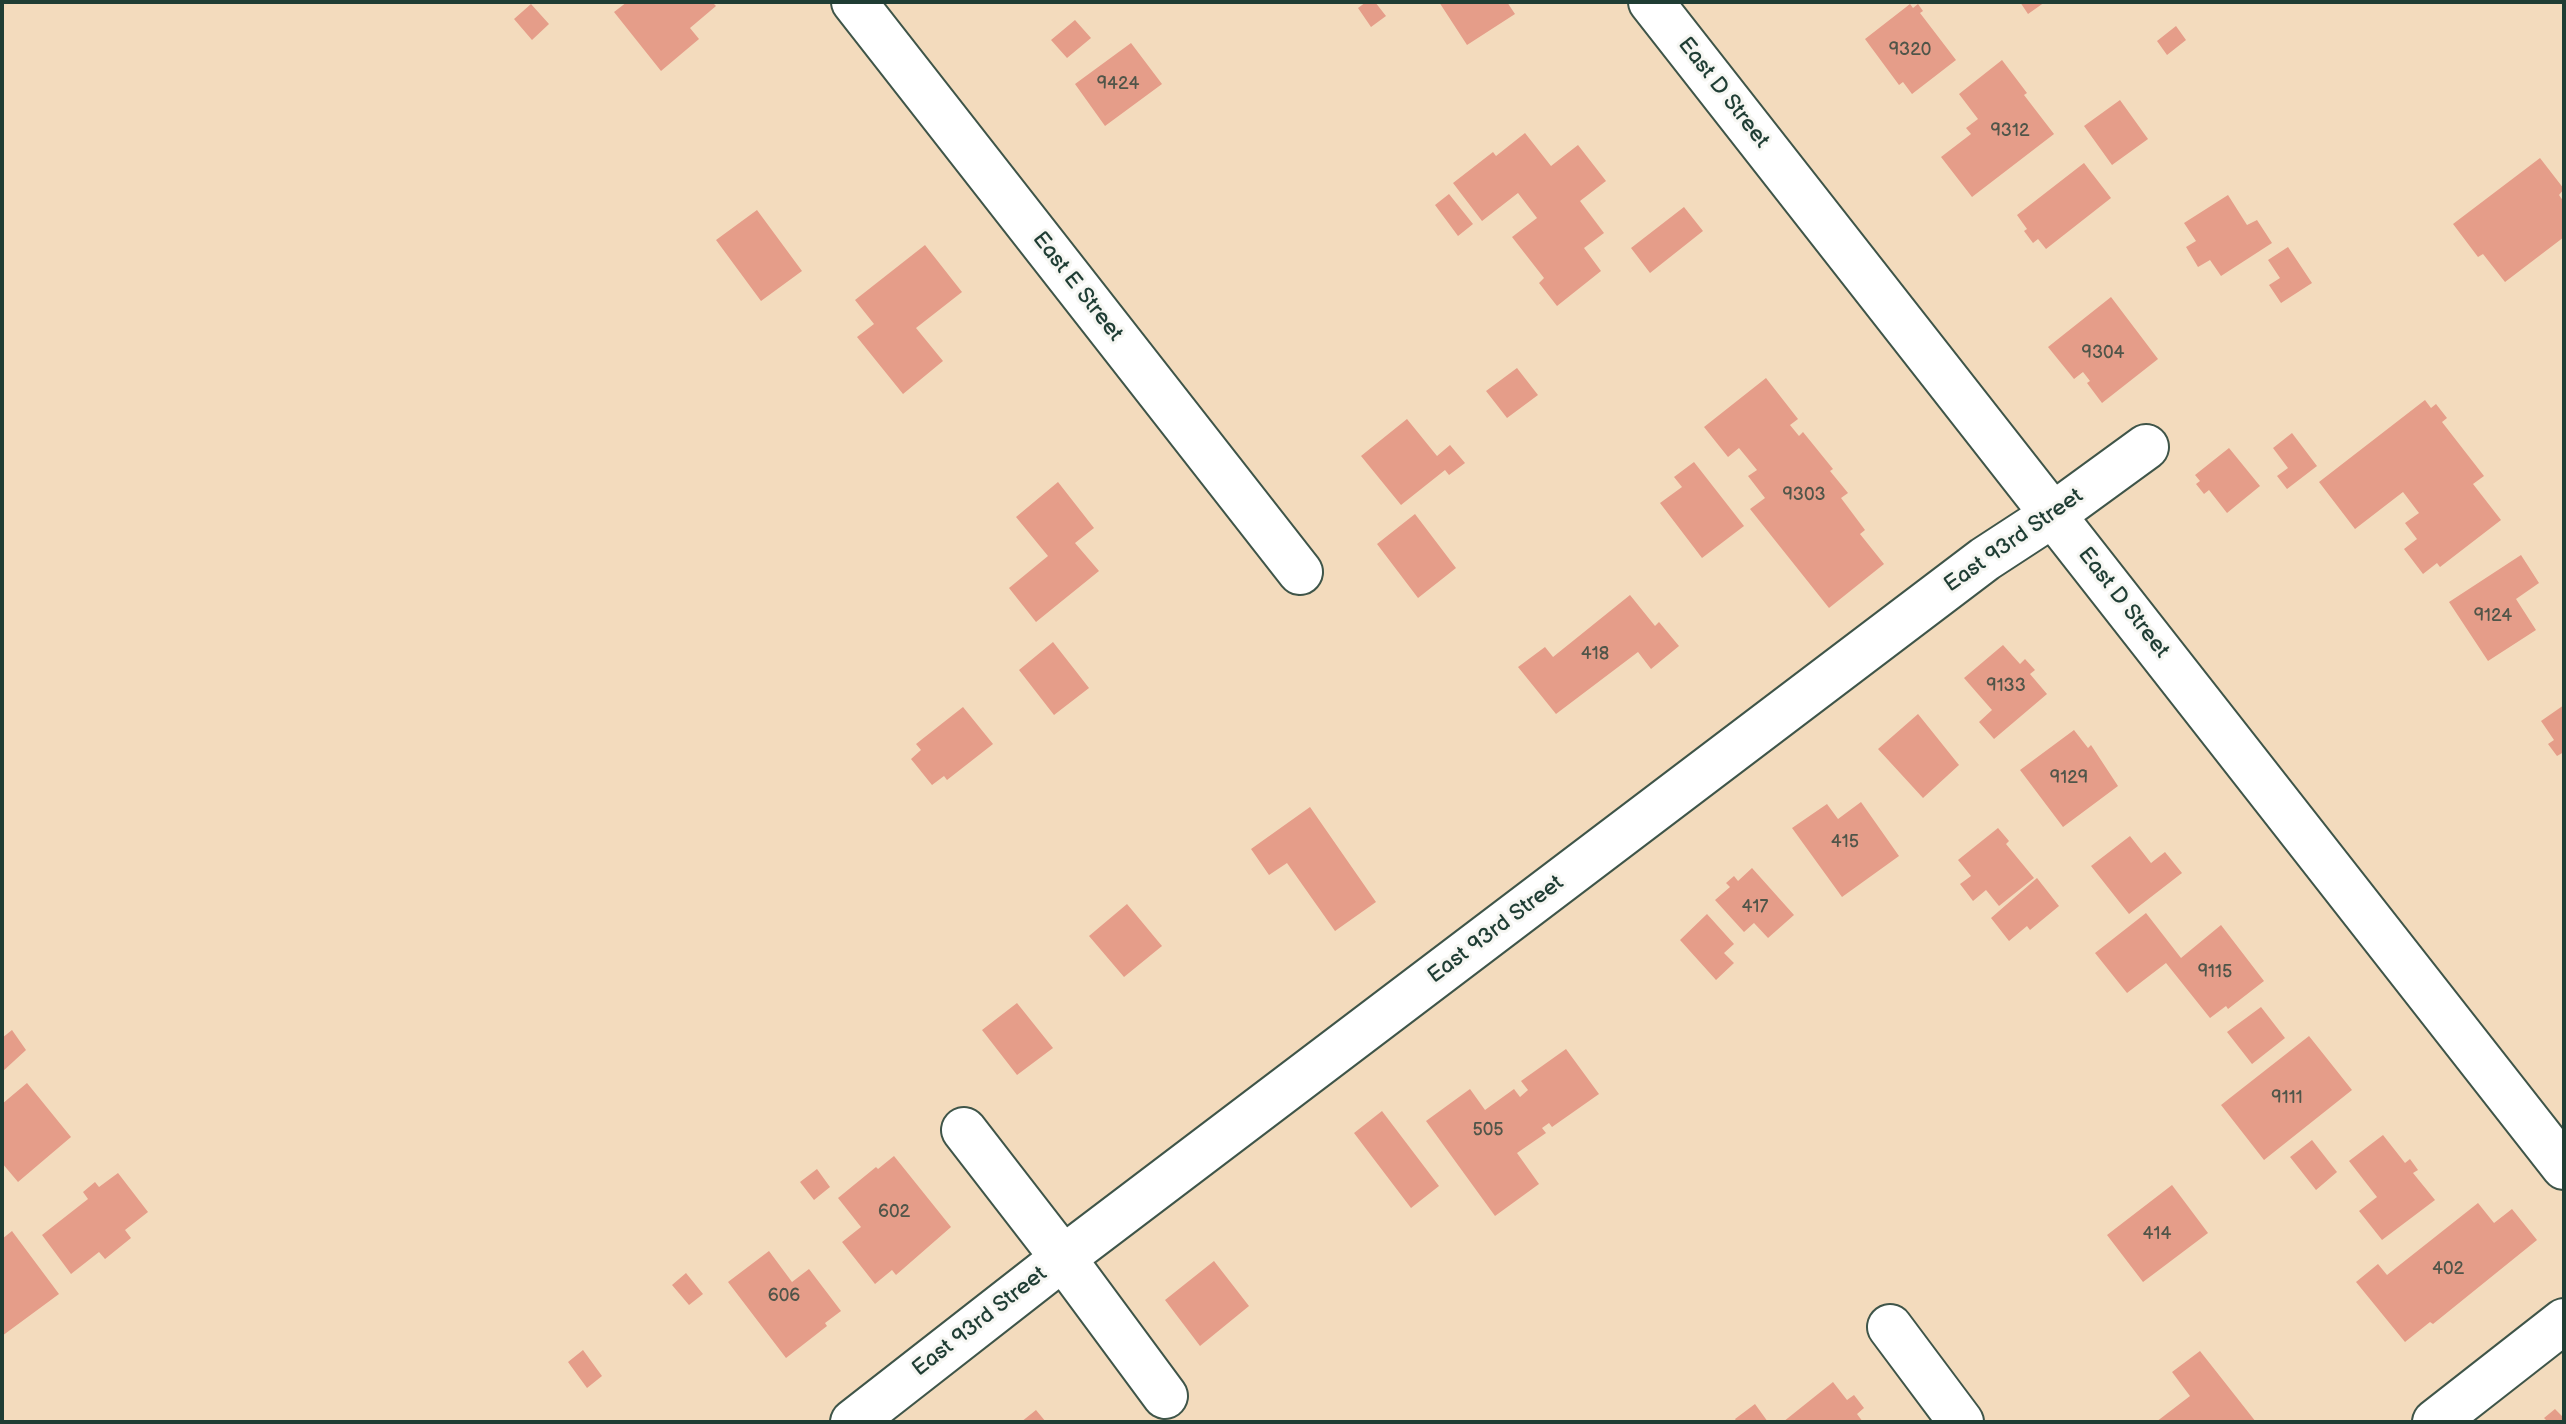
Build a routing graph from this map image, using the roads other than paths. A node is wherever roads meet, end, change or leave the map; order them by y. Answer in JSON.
{"nodes":[{"id":1,"x":854,"y":2,"type":"edge"},
{"id":2,"x":1670,"y":8,"type":"edge"},
{"id":3,"x":2146,"y":447,"type":"dead end"},
{"id":4,"x":2054,"y":514,"type":"junction"},
{"id":5,"x":1300,"y":572,"type":"dead end"},
{"id":6,"x":964,"y":1130,"type":"dead end"},
{"id":7,"x":2564,"y":1167,"type":"edge"},
{"id":8,"x":1063,"y":1258,"type":"junction"},
{"id":9,"x":2564,"y":1321,"type":"edge"},
{"id":10,"x":1890,"y":1327,"type":"dead end"},
{"id":11,"x":1165,"y":1396,"type":"dead end"},
{"id":12,"x":853,"y":1422,"type":"edge"},
{"id":13,"x":1961,"y":1422,"type":"edge"},
{"id":14,"x":2435,"y":1422,"type":"edge"}],
"edges":[{"from":1,"to":5,"type":"street","name":"East E Street"},
{"from":2,"to":4,"type":"street","name":"East D Street"},
{"from":3,"to":4,"type":"street","name":"East 93rd Street"},
{"from":4,"to":7,"type":"street","name":"East D Street"},
{"from":4,"to":8,"type":"street","name":"East 93rd Street"},
{"from":6,"to":8,"type":"street"},
{"from":8,"to":11,"type":"street"},
{"from":8,"to":12,"type":"street","name":"East 93rd Street"},
{"from":9,"to":14,"type":"street"},
{"from":10,"to":13,"type":"street"}]}
